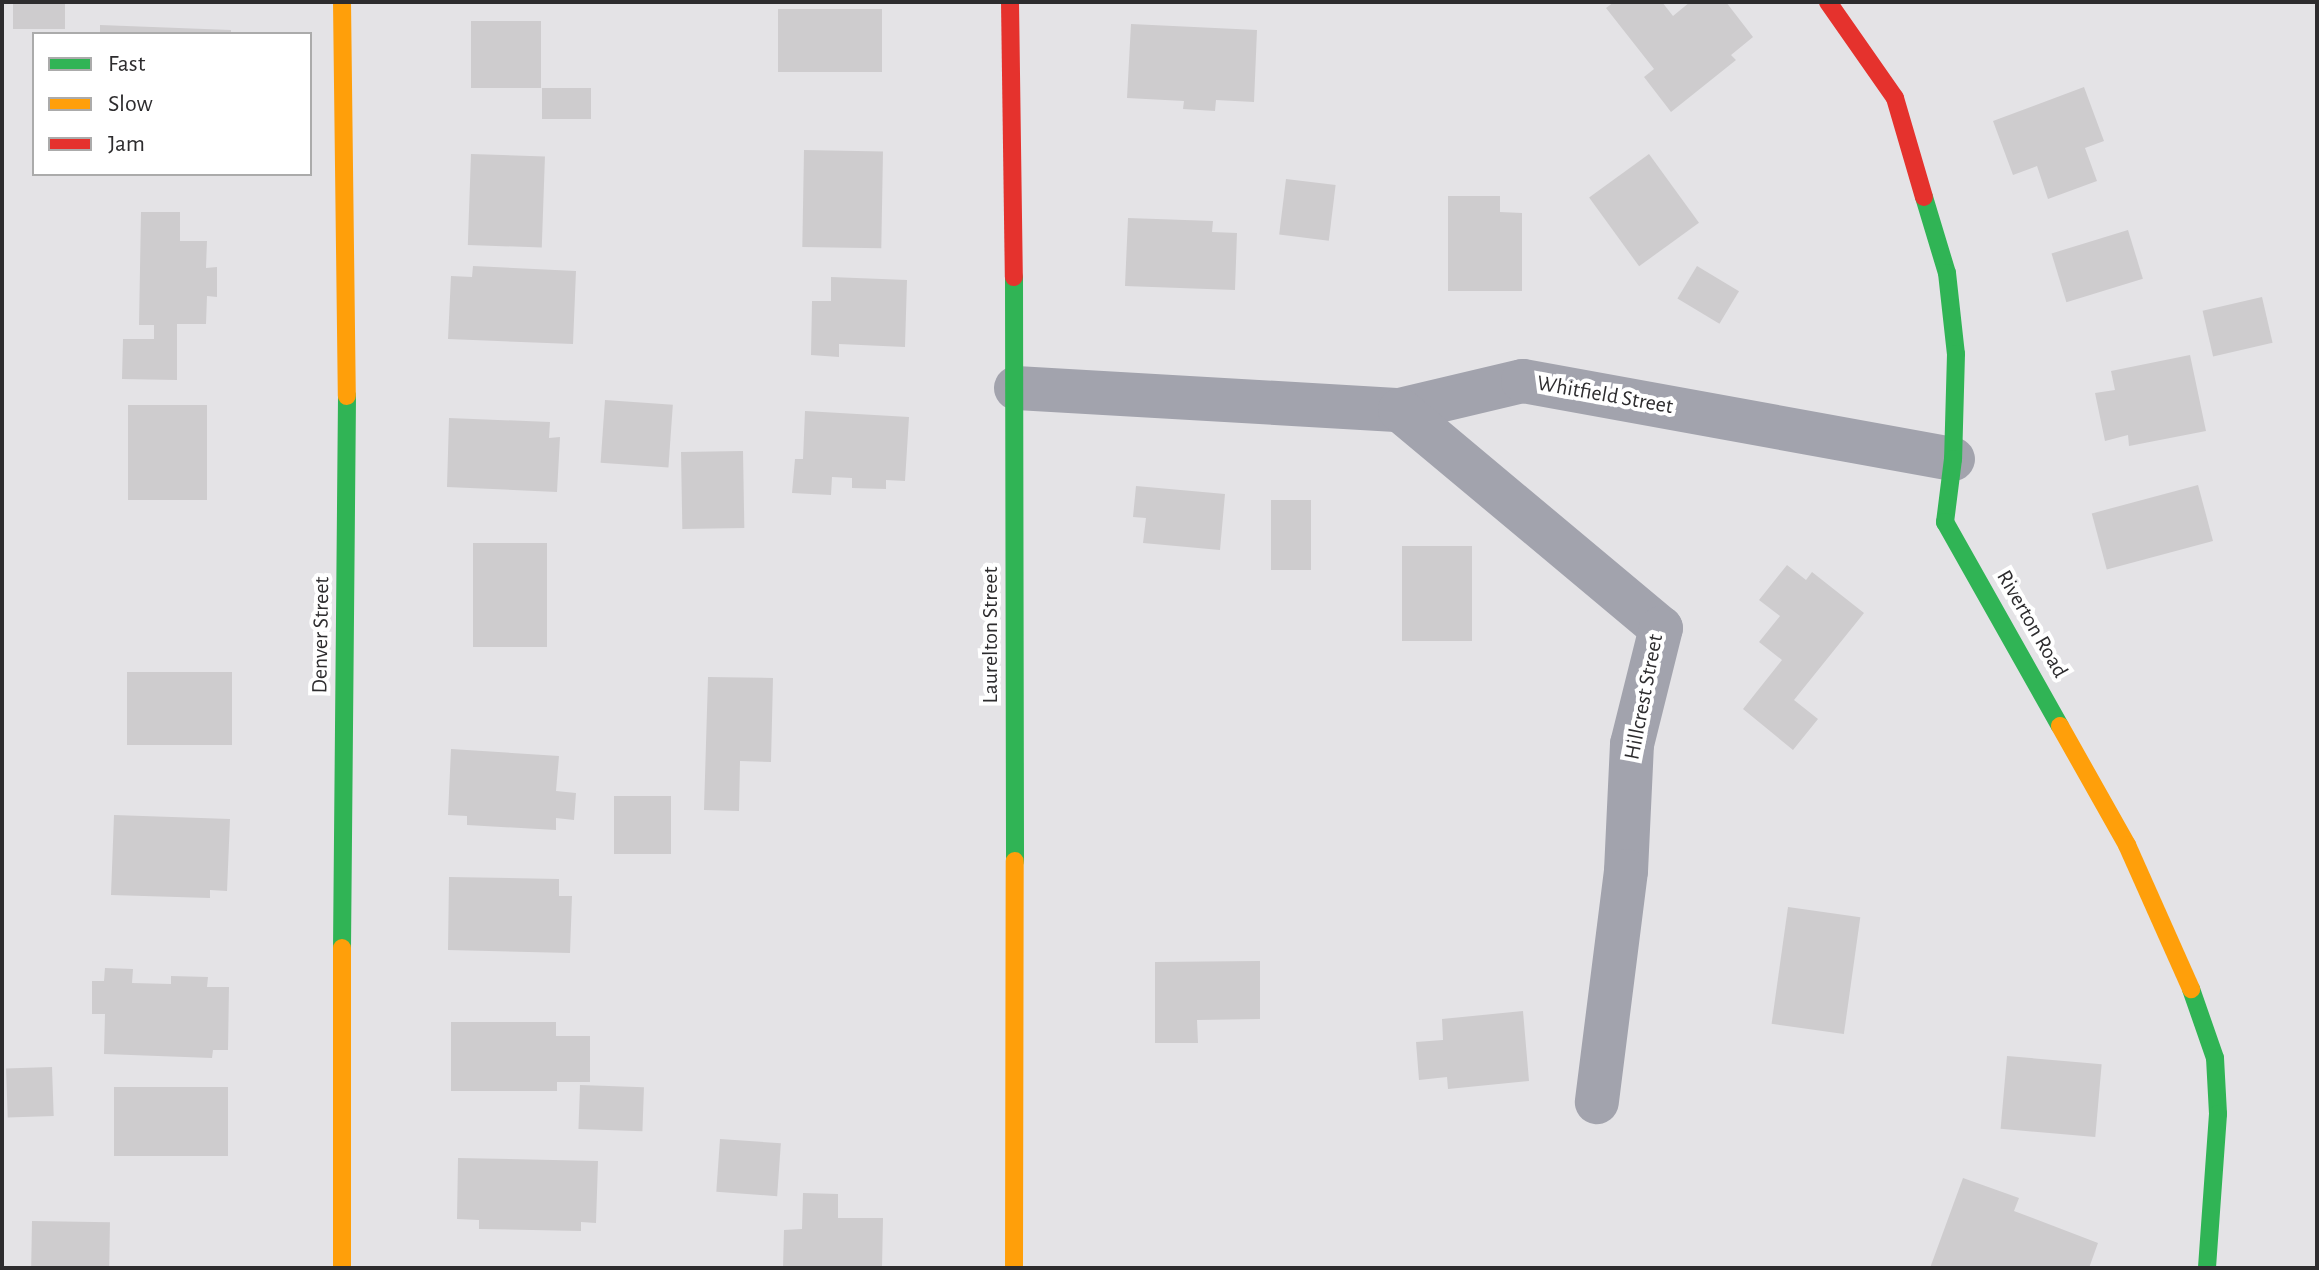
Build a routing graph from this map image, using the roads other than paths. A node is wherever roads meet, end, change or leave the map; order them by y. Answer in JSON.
{"nodes":[{"id":1,"x":342,"y":2,"type":"edge"},
{"id":2,"x":1010,"y":2,"type":"edge"},
{"id":3,"x":1828,"y":2,"type":"edge"},
{"id":4,"x":1016,"y":388,"type":"junction"},
{"id":5,"x":1400,"y":410,"type":"junction"},
{"id":6,"x":1953,"y":459,"type":"junction"},
{"id":7,"x":1597,"y":1102,"type":"dead end"},
{"id":8,"x":342,"y":1268,"type":"edge"},
{"id":9,"x":1014,"y":1268,"type":"edge"},
{"id":10,"x":2207,"y":1268,"type":"edge"}],
"edges":[{"from":1,"to":8,"type":"street","name":"Denver Street"},
{"from":2,"to":4,"type":"street","name":"Laurelton Street"},
{"from":3,"to":6,"type":"street","name":"Riverton Road"},
{"from":4,"to":5,"type":"street","name":"Whitfield Street"},
{"from":4,"to":9,"type":"street","name":"Laurelton Street"},
{"from":5,"to":6,"type":"street","name":"Whitfield Street"},
{"from":5,"to":7,"type":"street","name":"Hillcrest Street"},
{"from":6,"to":10,"type":"street","name":"Riverton Road"}]}
